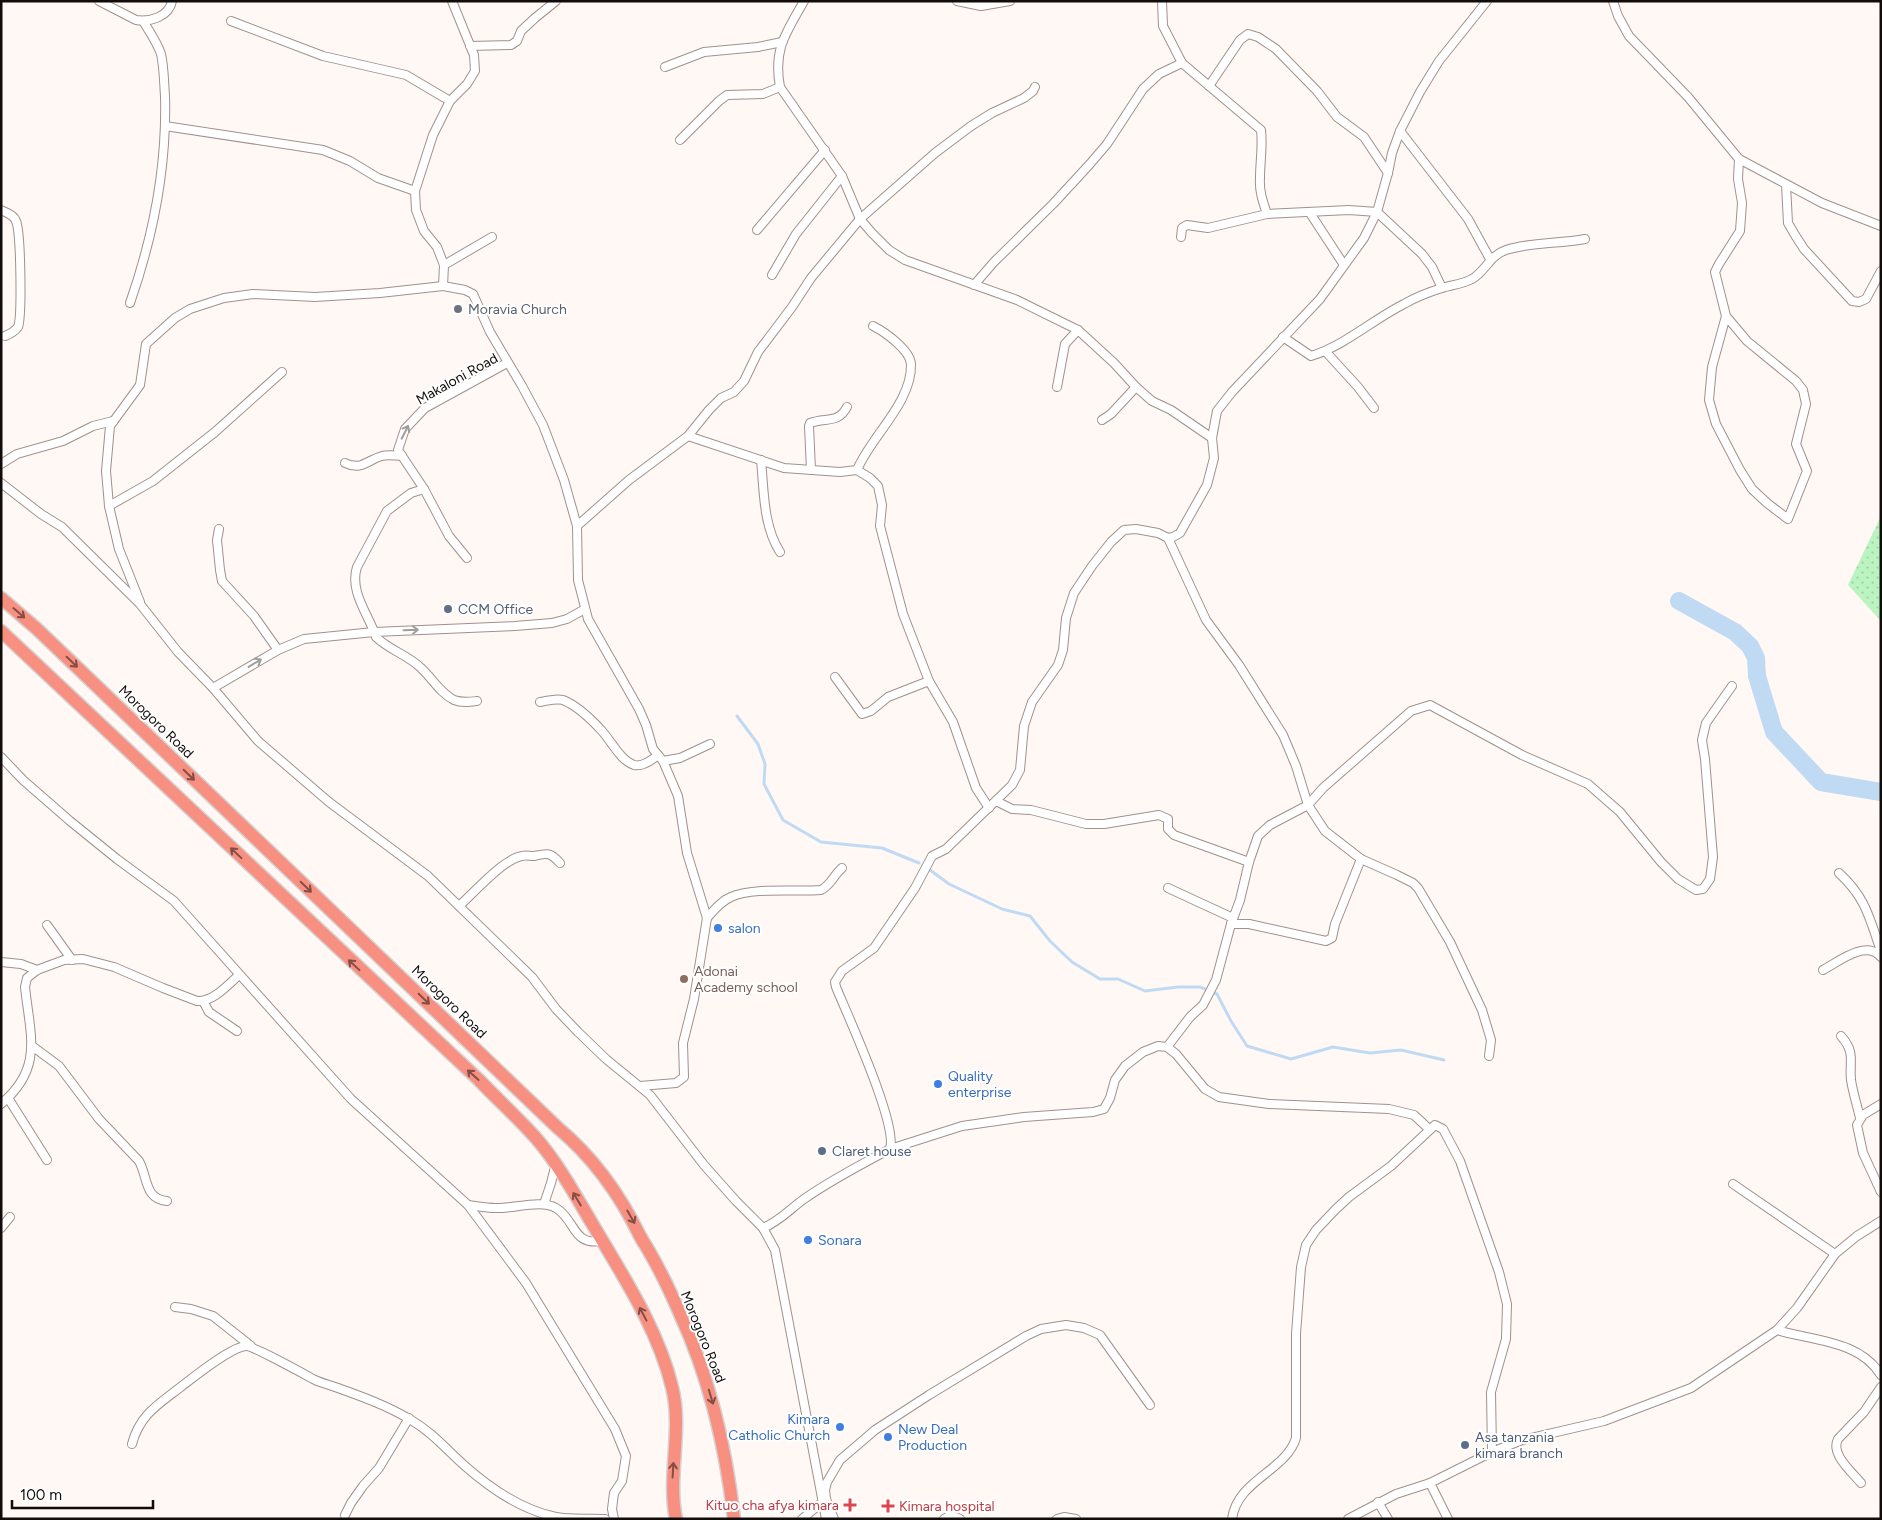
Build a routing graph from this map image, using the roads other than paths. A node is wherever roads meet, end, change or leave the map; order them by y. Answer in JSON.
{"nodes":[{"id":1,"x":100,"y":1,"type":"edge"},
{"id":2,"x":172,"y":1,"type":"edge"},
{"id":3,"x":452,"y":1,"type":"edge"},
{"id":4,"x":556,"y":1,"type":"edge"},
{"id":5,"x":804,"y":1,"type":"edge"},
{"id":6,"x":958,"y":1,"type":"edge"},
{"id":7,"x":1010,"y":1,"type":"edge"},
{"id":8,"x":1162,"y":1,"type":"edge"},
{"id":9,"x":1613,"y":1,"type":"edge"},
{"id":10,"x":1486,"y":2,"type":"edge"},
{"id":11,"x":143,"y":21,"type":"junction"},
{"id":12,"x":231,"y":21,"type":"dead end"},
{"id":13,"x":782,"y":42,"type":"junction"},
{"id":14,"x":470,"y":46,"type":"junction"},
{"id":15,"x":1182,"y":63,"type":"junction"},
{"id":16,"x":665,"y":67,"type":"dead end"},
{"id":17,"x":1209,"y":86,"type":"junction"},
{"id":18,"x":1035,"y":87,"type":"dead end"},
{"id":19,"x":780,"y":88,"type":"junction"},
{"id":20,"x":450,"y":101,"type":"junction"},
{"id":21,"x":165,"y":126,"type":"junction"},
{"id":22,"x":1400,"y":131,"type":"junction"},
{"id":23,"x":680,"y":140,"type":"dead end"},
{"id":24,"x":825,"y":150,"type":"junction"},
{"id":25,"x":1739,"y":159,"type":"junction"},
{"id":26,"x":1388,"y":173,"type":"junction"},
{"id":27,"x":842,"y":176,"type":"junction"},
{"id":28,"x":1786,"y":185,"type":"junction"},
{"id":29,"x":414,"y":191,"type":"junction"},
{"id":30,"x":1,"y":210,"type":"edge"},
{"id":31,"x":1377,"y":212,"type":"junction"},
{"id":32,"x":1310,"y":213,"type":"junction"},
{"id":33,"x":1267,"y":214,"type":"junction"},
{"id":34,"x":860,"y":219,"type":"junction"},
{"id":35,"x":1881,"y":226,"type":"edge"},
{"id":36,"x":756,"y":230,"type":"dead end"},
{"id":37,"x":492,"y":236,"type":"dead end"},
{"id":38,"x":1181,"y":237,"type":"dead end"},
{"id":39,"x":1585,"y":239,"type":"dead end"},
{"id":40,"x":1490,"y":259,"type":"junction"},
{"id":41,"x":444,"y":265,"type":"junction"},
{"id":42,"x":1344,"y":265,"type":"junction"},
{"id":43,"x":1881,"y":271,"type":"edge"},
{"id":44,"x":772,"y":275,"type":"dead end"},
{"id":45,"x":974,"y":285,"type":"junction"},
{"id":46,"x":443,"y":286,"type":"junction"},
{"id":47,"x":1442,"y":288,"type":"junction"},
{"id":48,"x":130,"y":303,"type":"dead end"},
{"id":49,"x":1726,"y":316,"type":"junction"},
{"id":50,"x":873,"y":326,"type":"dead end"},
{"id":51,"x":1078,"y":330,"type":"junction"},
{"id":52,"x":5,"y":336,"type":"dead end"},
{"id":53,"x":1283,"y":337,"type":"junction"},
{"id":54,"x":1326,"y":352,"type":"junction"},
{"id":55,"x":507,"y":363,"type":"junction"},
{"id":56,"x":282,"y":372,"type":"dead end"},
{"id":57,"x":1057,"y":387,"type":"dead end"},
{"id":58,"x":1136,"y":387,"type":"junction"},
{"id":59,"x":847,"y":407,"type":"dead end"},
{"id":60,"x":1374,"y":408,"type":"dead end"},
{"id":61,"x":1102,"y":420,"type":"dead end"},
{"id":62,"x":113,"y":421,"type":"junction"},
{"id":63,"x":688,"y":436,"type":"junction"},
{"id":64,"x":1212,"y":438,"type":"junction"},
{"id":65,"x":402,"y":456,"type":"junction"},
{"id":66,"x":761,"y":460,"type":"junction"},
{"id":67,"x":345,"y":463,"type":"dead end"},
{"id":68,"x":1,"y":464,"type":"edge"},
{"id":69,"x":811,"y":470,"type":"junction"},
{"id":70,"x":857,"y":470,"type":"junction"},
{"id":71,"x":1,"y":483,"type":"edge"},
{"id":72,"x":424,"y":489,"type":"junction"},
{"id":73,"x":109,"y":506,"type":"junction"},
{"id":74,"x":577,"y":526,"type":"junction"},
{"id":75,"x":219,"y":529,"type":"dead end"},
{"id":76,"x":1168,"y":538,"type":"junction"},
{"id":77,"x":780,"y":552,"type":"dead end"},
{"id":78,"x":467,"y":558,"type":"dead end"},
{"id":79,"x":1,"y":598,"type":"edge"},
{"id":80,"x":140,"y":604,"type":"junction"},
{"id":81,"x":585,"y":609,"type":"junction"},
{"id":82,"x":1,"y":631,"type":"edge"},
{"id":83,"x":374,"y":632,"type":"junction"},
{"id":84,"x":278,"y":650,"type":"junction"},
{"id":85,"x":835,"y":677,"type":"dead end"},
{"id":86,"x":928,"y":681,"type":"junction"},
{"id":87,"x":1732,"y":686,"type":"dead end"},
{"id":88,"x":213,"y":688,"type":"junction"},
{"id":89,"x":477,"y":701,"type":"dead end"},
{"id":90,"x":540,"y":702,"type":"dead end"},
{"id":91,"x":710,"y":744,"type":"dead end"},
{"id":92,"x":1,"y":757,"type":"edge"},
{"id":93,"x":663,"y":761,"type":"junction"},
{"id":94,"x":996,"y":801,"type":"junction"},
{"id":95,"x":1308,"y":806,"type":"junction"},
{"id":96,"x":989,"y":808,"type":"junction"},
{"id":97,"x":1361,"y":859,"type":"junction"},
{"id":98,"x":1249,"y":862,"type":"junction"},
{"id":99,"x":560,"y":863,"type":"dead end"},
{"id":100,"x":842,"y":868,"type":"dead end"},
{"id":101,"x":1839,"y":873,"type":"dead end"},
{"id":102,"x":1168,"y":888,"type":"dead end"},
{"id":103,"x":459,"y":906,"type":"junction"},
{"id":104,"x":707,"y":918,"type":"junction"},
{"id":105,"x":1232,"y":921,"type":"junction"},
{"id":106,"x":47,"y":925,"type":"dead end"},
{"id":107,"x":1881,"y":951,"type":"edge"},
{"id":108,"x":1881,"y":957,"type":"edge"},
{"id":109,"x":72,"y":960,"type":"junction"},
{"id":110,"x":1,"y":962,"type":"edge"},
{"id":111,"x":37,"y":970,"type":"junction"},
{"id":112,"x":1823,"y":970,"type":"dead end"},
{"id":113,"x":239,"y":975,"type":"junction"},
{"id":114,"x":202,"y":1002,"type":"junction"},
{"id":115,"x":237,"y":1031,"type":"dead end"},
{"id":116,"x":1841,"y":1036,"type":"dead end"},
{"id":117,"x":32,"y":1046,"type":"junction"},
{"id":118,"x":1167,"y":1047,"type":"junction"},
{"id":119,"x":1489,"y":1056,"type":"dead end"},
{"id":120,"x":640,"y":1086,"type":"junction"},
{"id":121,"x":8,"y":1098,"type":"junction"},
{"id":122,"x":1,"y":1104,"type":"edge"},
{"id":123,"x":1881,"y":1104,"type":"edge"},
{"id":124,"x":1860,"y":1118,"type":"junction"},
{"id":125,"x":1429,"y":1129,"type":"junction"},
{"id":126,"x":890,"y":1150,"type":"junction"},
{"id":127,"x":47,"y":1160,"type":"dead end"},
{"id":128,"x":556,"y":1163,"type":"junction"},
{"id":129,"x":1733,"y":1184,"type":"dead end"},
{"id":130,"x":1881,"y":1192,"type":"edge"},
{"id":131,"x":167,"y":1201,"type":"dead end"},
{"id":132,"x":544,"y":1204,"type":"junction"},
{"id":133,"x":468,"y":1205,"type":"junction"},
{"id":134,"x":10,"y":1217,"type":"dead end"},
{"id":135,"x":1881,"y":1221,"type":"edge"},
{"id":136,"x":1,"y":1228,"type":"edge"},
{"id":137,"x":763,"y":1228,"type":"junction"},
{"id":138,"x":602,"y":1241,"type":"junction"},
{"id":139,"x":1835,"y":1254,"type":"junction"},
{"id":140,"x":175,"y":1307,"type":"dead end"},
{"id":141,"x":1777,"y":1330,"type":"junction"},
{"id":142,"x":251,"y":1346,"type":"junction"},
{"id":143,"x":1881,"y":1376,"type":"edge"},
{"id":144,"x":1881,"y":1386,"type":"edge"},
{"id":145,"x":1150,"y":1406,"type":"dead end"},
{"id":146,"x":409,"y":1418,"type":"junction"},
{"id":147,"x":132,"y":1444,"type":"dead end"},
{"id":148,"x":1492,"y":1452,"type":"junction"},
{"id":149,"x":1430,"y":1482,"type":"junction"},
{"id":150,"x":1861,"y":1483,"type":"dead end"},
{"id":151,"x":825,"y":1500,"type":"junction"},
{"id":152,"x":1378,"y":1502,"type":"junction"},
{"id":153,"x":345,"y":1515,"type":"dead end"},
{"id":154,"x":606,"y":1519,"type":"edge"},
{"id":155,"x":614,"y":1519,"type":"edge"},
{"id":156,"x":676,"y":1519,"type":"edge"},
{"id":157,"x":734,"y":1519,"type":"edge"},
{"id":158,"x":802,"y":1519,"type":"edge"},
{"id":159,"x":826,"y":1519,"type":"edge"},
{"id":160,"x":834,"y":1519,"type":"edge"},
{"id":161,"x":944,"y":1519,"type":"edge"},
{"id":162,"x":960,"y":1519,"type":"edge"},
{"id":163,"x":1057,"y":1519,"type":"edge"},
{"id":164,"x":1076,"y":1519,"type":"edge"},
{"id":165,"x":1232,"y":1519,"type":"edge"},
{"id":166,"x":1348,"y":1519,"type":"edge"},
{"id":167,"x":1388,"y":1519,"type":"edge"},
{"id":168,"x":1448,"y":1519,"type":"edge"}],
"edges":[{"from":1,"to":11,"type":"street"},
{"from":2,"to":11,"type":"street"},
{"from":3,"to":14,"type":"street"},
{"from":4,"to":14,"type":"street"},
{"from":5,"to":13,"type":"street"},
{"from":6,"to":7,"type":"street"},
{"from":8,"to":15,"type":"street"},
{"from":9,"to":25,"type":"street"},
{"from":10,"to":22,"type":"street"},
{"from":11,"to":21,"type":"street"},
{"from":12,"to":20,"type":"street"},
{"from":13,"to":16,"type":"street"},
{"from":13,"to":19,"type":"street"},
{"from":14,"to":20,"type":"street"},
{"from":15,"to":17,"type":"street"},
{"from":15,"to":45,"type":"street"},
{"from":17,"to":26,"type":"street"},
{"from":17,"to":33,"type":"street"},
{"from":18,"to":34,"type":"street"},
{"from":19,"to":23,"type":"street"},
{"from":19,"to":24,"type":"street"},
{"from":20,"to":29,"type":"street"},
{"from":21,"to":29,"type":"street"},
{"from":21,"to":48,"type":"street"},
{"from":22,"to":26,"type":"street"},
{"from":22,"to":40,"type":"street"},
{"from":24,"to":27,"type":"street"},
{"from":24,"to":36,"type":"street"},
{"from":25,"to":28,"type":"street"},
{"from":25,"to":49,"type":"street"},
{"from":26,"to":31,"type":"street"},
{"from":27,"to":34,"type":"street"},
{"from":27,"to":44,"type":"street"},
{"from":28,"to":35,"type":"street"},
{"from":28,"to":43,"type":"street"},
{"from":29,"to":41,"type":"street"},
{"from":30,"to":52,"type":"street"},
{"from":31,"to":32,"type":"street"},
{"from":31,"to":42,"type":"street"},
{"from":31,"to":47,"type":"street"},
{"from":32,"to":33,"type":"street"},
{"from":32,"to":42,"type":"street"},
{"from":33,"to":38,"type":"street"},
{"from":34,"to":45,"type":"street"},
{"from":34,"to":63,"type":"street"},
{"from":37,"to":41,"type":"street"},
{"from":39,"to":40,"type":"street"},
{"from":40,"to":47,"type":"street"},
{"from":41,"to":46,"type":"street"},
{"from":42,"to":53,"type":"street"},
{"from":45,"to":51,"type":"street"},
{"from":46,"to":55,"type":"street"},
{"from":46,"to":62,"type":"street"},
{"from":47,"to":54,"type":"street"},
{"from":49,"to":49,"type":"street"},
{"from":50,"to":70,"type":"street"},
{"from":51,"to":57,"type":"street"},
{"from":51,"to":58,"type":"street"},
{"from":53,"to":54,"type":"street"},
{"from":53,"to":64,"type":"street"},
{"from":54,"to":60,"type":"street"},
{"from":65,"to":55,"type":"street","name":"Makaloni Road","one_way":true},
{"from":55,"to":74,"type":"street","name":"Makaloni Road"},
{"from":56,"to":73,"type":"street"},
{"from":58,"to":61,"type":"street"},
{"from":58,"to":64,"type":"street"},
{"from":59,"to":69,"type":"street"},
{"from":62,"to":68,"type":"street"},
{"from":62,"to":73,"type":"street"},
{"from":63,"to":66,"type":"street"},
{"from":63,"to":74,"type":"street"},
{"from":64,"to":76,"type":"street"},
{"from":65,"to":67,"type":"street"},
{"from":65,"to":72,"type":"street"},
{"from":66,"to":69,"type":"street"},
{"from":66,"to":77,"type":"street"},
{"from":69,"to":70,"type":"street"},
{"from":70,"to":86,"type":"street"},
{"from":71,"to":80,"type":"street"},
{"from":72,"to":78,"type":"street"},
{"from":72,"to":83,"type":"street"},
{"from":73,"to":80,"type":"street"},
{"from":74,"to":81,"type":"street","name":"Makaloni Road"},
{"from":75,"to":84,"type":"street"},
{"from":76,"to":94,"type":"street"},
{"from":76,"to":95,"type":"street"},
{"from":79,"to":157,"type":"highway","name":"Morogoro Road","one_way":true},
{"from":80,"to":88,"type":"street"},
{"from":83,"to":81,"type":"street","one_way":true},
{"from":81,"to":93,"type":"street","name":"Makaloni Road"},
{"from":128,"to":82,"type":"highway","one_way":true},
{"from":83,"to":84,"type":"street"},
{"from":83,"to":89,"type":"street"},
{"from":88,"to":84,"type":"street","one_way":true},
{"from":85,"to":86,"type":"street"},
{"from":86,"to":96,"type":"street"},
{"from":87,"to":95,"type":"street"},
{"from":88,"to":103,"type":"street"},
{"from":90,"to":93,"type":"street"},
{"from":91,"to":93,"type":"street"},
{"from":92,"to":113,"type":"street"},
{"from":93,"to":104,"type":"street","name":"Makaloni Road"},
{"from":94,"to":96,"type":"street"},
{"from":94,"to":98,"type":"street"},
{"from":95,"to":97,"type":"street"},
{"from":95,"to":98,"type":"street"},
{"from":96,"to":126,"type":"street"},
{"from":97,"to":105,"type":"street"},
{"from":97,"to":119,"type":"street"},
{"from":98,"to":105,"type":"street"},
{"from":99,"to":103,"type":"street"},
{"from":100,"to":104,"type":"street"},
{"from":101,"to":107,"type":"street"},
{"from":102,"to":105,"type":"street"},
{"from":103,"to":120,"type":"street"},
{"from":104,"to":120,"type":"street"},
{"from":105,"to":118,"type":"street"},
{"from":106,"to":109,"type":"street"},
{"from":108,"to":112,"type":"street"},
{"from":109,"to":111,"type":"street"},
{"from":109,"to":114,"type":"street"},
{"from":110,"to":111,"type":"street"},
{"from":111,"to":117,"type":"street"},
{"from":113,"to":114,"type":"street"},
{"from":113,"to":133,"type":"street"},
{"from":114,"to":115,"type":"street"},
{"from":116,"to":124,"type":"street"},
{"from":117,"to":121,"type":"street"},
{"from":117,"to":131,"type":"street"},
{"from":118,"to":125,"type":"street"},
{"from":118,"to":126,"type":"street"},
{"from":120,"to":137,"type":"street"},
{"from":121,"to":122,"type":"street"},
{"from":121,"to":127,"type":"street"},
{"from":123,"to":124,"type":"street"},
{"from":124,"to":130,"type":"street"},
{"from":125,"to":148,"type":"street"},
{"from":125,"to":165,"type":"street"},
{"from":126,"to":137,"type":"street"},
{"from":128,"to":132,"type":"street"},
{"from":138,"to":128,"type":"highway","one_way":true},
{"from":129,"to":139,"type":"street"},
{"from":132,"to":133,"type":"street"},
{"from":132,"to":138,"type":"street"},
{"from":133,"to":155,"type":"street"},
{"from":134,"to":136,"type":"street"},
{"from":135,"to":139,"type":"street"},
{"from":137,"to":151,"type":"street"},
{"from":156,"to":138,"type":"highway","one_way":true},
{"from":139,"to":141,"type":"street"},
{"from":140,"to":142,"type":"street"},
{"from":141,"to":143,"type":"street"},
{"from":141,"to":148,"type":"street"},
{"from":142,"to":146,"type":"street"},
{"from":142,"to":147,"type":"street"},
{"from":144,"to":150,"type":"street"},
{"from":145,"to":151,"type":"street"},
{"from":146,"to":153,"type":"street"},
{"from":146,"to":154,"type":"street"},
{"from":148,"to":149,"type":"street"},
{"from":149,"to":152,"type":"street"},
{"from":149,"to":168,"type":"street"},
{"from":151,"to":158,"type":"street"},
{"from":151,"to":159,"type":"street"},
{"from":151,"to":160,"type":"street"},
{"from":152,"to":166,"type":"street"},
{"from":152,"to":167,"type":"street"},
{"from":161,"to":162,"type":"street"},
{"from":163,"to":164,"type":"street"}]}
